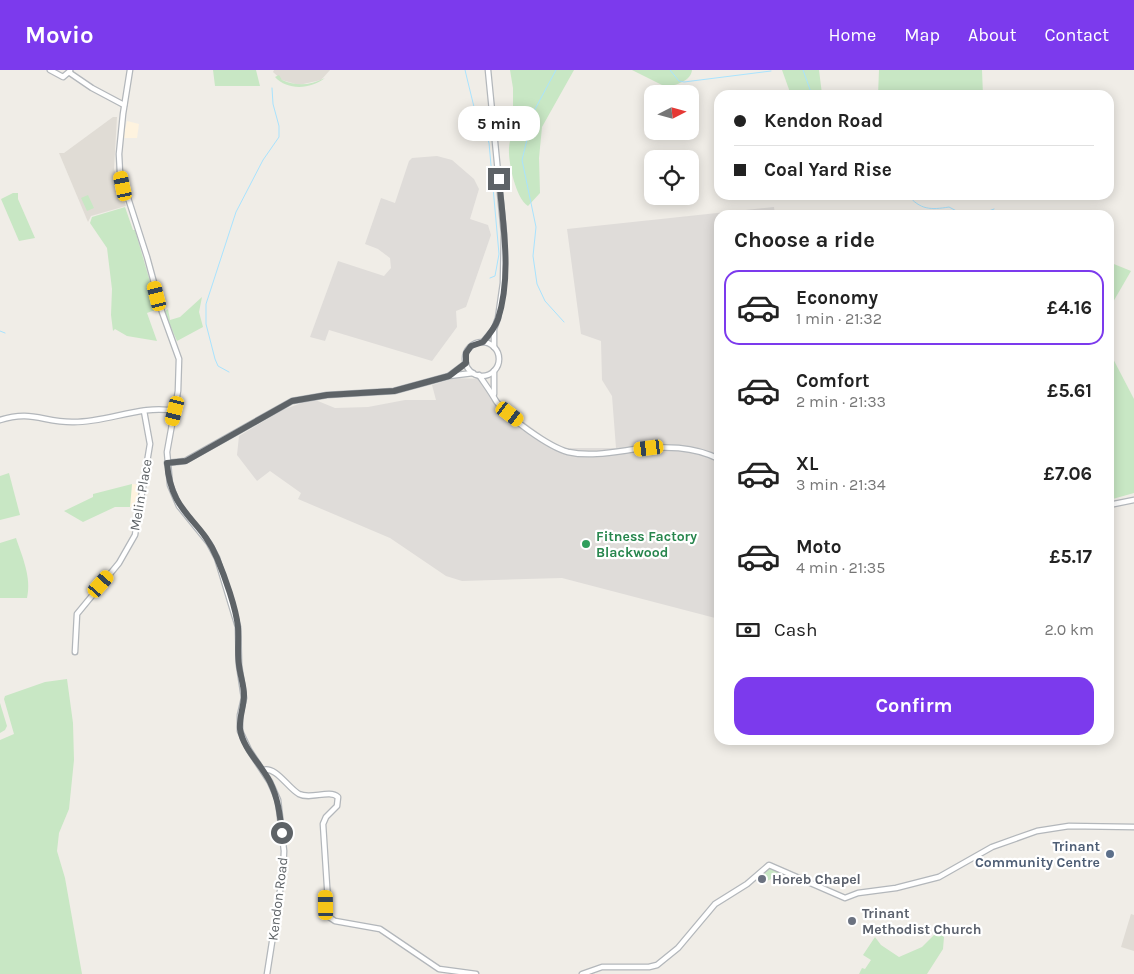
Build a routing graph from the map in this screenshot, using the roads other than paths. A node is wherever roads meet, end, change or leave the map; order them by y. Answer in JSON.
{"nodes":[{"id":1,"x":50,"y":70,"type":"edge"},
{"id":2,"x":130,"y":70,"type":"edge"},
{"id":3,"x":488,"y":70,"type":"edge"},
{"id":4,"x":70,"y":72,"type":"edge"},
{"id":5,"x":124,"y":105,"type":"junction"},
{"id":6,"x":494,"y":329,"type":"junction"},
{"id":7,"x":483,"y":342,"type":"junction"},
{"id":8,"x":494,"y":347,"type":"junction"},
{"id":9,"x":466,"y":363,"type":"junction"},
{"id":10,"x":494,"y":371,"type":"junction"},
{"id":11,"x":476,"y":374,"type":"junction"},
{"id":12,"x":449,"y":376,"type":"junction"},
{"id":13,"x":494,"y":395,"type":"junction"},
{"id":14,"x":144,"y":411,"type":"junction"},
{"id":15,"x":175,"y":411,"type":"junction"},
{"id":16,"x":0,"y":420,"type":"edge"},
{"id":17,"x":714,"y":457,"type":"edge"},
{"id":18,"x":167,"y":463,"type":"junction"},
{"id":19,"x":1134,"y":500,"type":"edge"},
{"id":20,"x":1114,"y":504,"type":"edge"},
{"id":21,"x":75,"y":652,"type":"dead end"},
{"id":22,"x":263,"y":770,"type":"junction"},
{"id":23,"x":1134,"y":827,"type":"edge"},
{"id":24,"x":267,"y":974,"type":"edge"},
{"id":25,"x":476,"y":974,"type":"edge"},
{"id":26,"x":582,"y":974,"type":"edge"}],
"edges":[{"from":1,"to":4,"type":"street"},
{"from":2,"to":5,"type":"street","name":"Kendon Road"},
{"from":3,"to":6,"type":"street"},
{"from":4,"to":5,"type":"street"},
{"from":5,"to":15,"type":"street","name":"Kendon Road"},
{"from":6,"to":7,"type":"street"},
{"from":6,"to":8,"type":"street"},
{"from":7,"to":8,"type":"street"},
{"from":7,"to":9,"type":"street"},
{"from":8,"to":10,"type":"street"},
{"from":9,"to":11,"type":"street"},
{"from":9,"to":12,"type":"street"},
{"from":10,"to":11,"type":"street"},
{"from":10,"to":13,"type":"street"},
{"from":11,"to":12,"type":"street"},
{"from":11,"to":13,"type":"street"},
{"from":12,"to":18,"type":"street"},
{"from":13,"to":17,"type":"street"},
{"from":14,"to":15,"type":"street"},
{"from":14,"to":16,"type":"street"},
{"from":14,"to":21,"type":"street","name":"Melin Place"},
{"from":15,"to":18,"type":"street","name":"Kendon Road"},
{"from":18,"to":22,"type":"street","name":"Kendon Road"},
{"from":19,"to":20,"type":"street"},
{"from":22,"to":24,"type":"street","name":"Kendon Road"},
{"from":22,"to":25,"type":"street"},
{"from":23,"to":26,"type":"street"}]}
